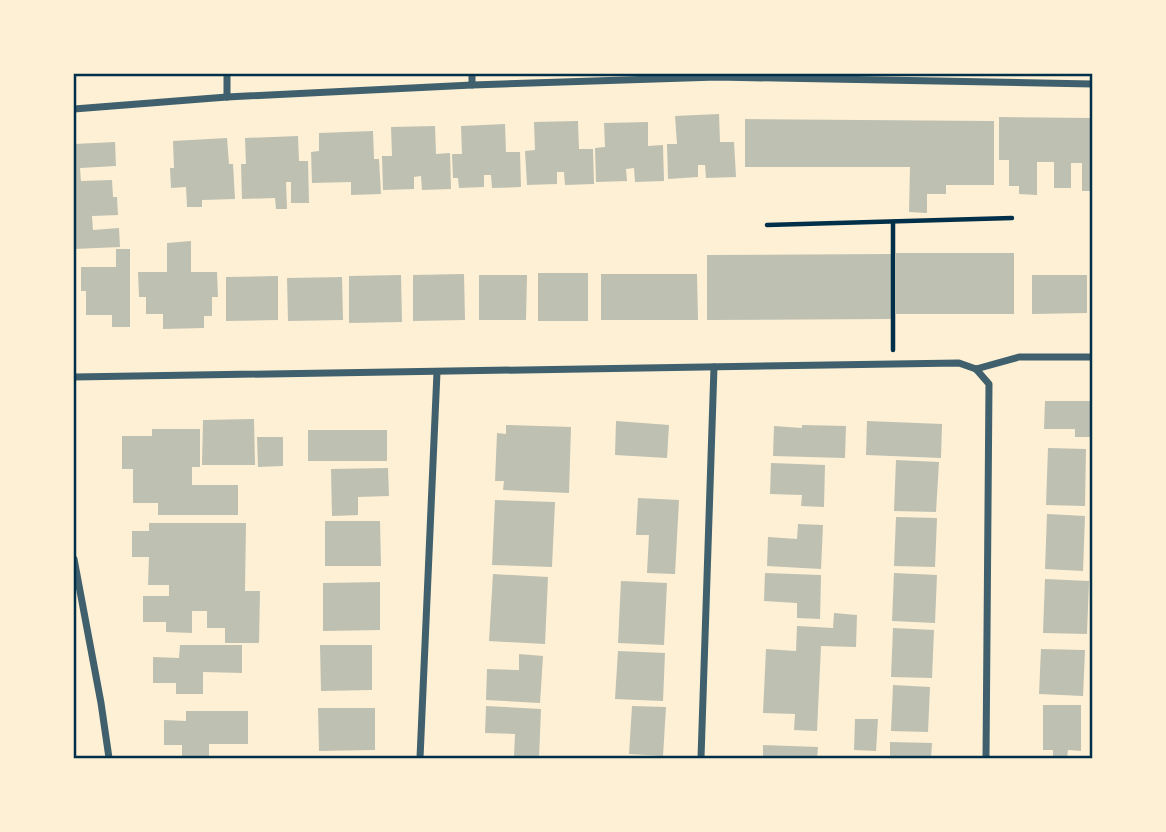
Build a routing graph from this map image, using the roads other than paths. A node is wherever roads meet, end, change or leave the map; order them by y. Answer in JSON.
{"nodes":[{"id":1,"x":227,"y":74,"type":"edge"},
{"id":2,"x":472,"y":74,"type":"edge"},
{"id":3,"x":717,"y":75,"type":"edge"},
{"id":4,"x":1093,"y":84,"type":"edge"},
{"id":5,"x":472,"y":85,"type":"junction"},
{"id":6,"x":227,"y":97,"type":"junction"},
{"id":7,"x":74,"y":109,"type":"edge"},
{"id":8,"x":1093,"y":356,"type":"edge"},
{"id":9,"x":714,"y":367,"type":"junction"},
{"id":10,"x":976,"y":369,"type":"junction"},
{"id":11,"x":437,"y":372,"type":"junction"},
{"id":12,"x":74,"y":377,"type":"edge"},
{"id":13,"x":74,"y":559,"type":"edge"},
{"id":14,"x":109,"y":758,"type":"edge"},
{"id":15,"x":420,"y":758,"type":"edge"},
{"id":16,"x":701,"y":758,"type":"edge"},
{"id":17,"x":986,"y":758,"type":"edge"}],
"edges":[{"from":1,"to":6,"type":"street"},
{"from":2,"to":5,"type":"street"},
{"from":3,"to":4,"type":"street"},
{"from":3,"to":5,"type":"street"},
{"from":5,"to":6,"type":"street"},
{"from":6,"to":7,"type":"street"},
{"from":8,"to":10,"type":"street"},
{"from":9,"to":10,"type":"street"},
{"from":9,"to":11,"type":"street"},
{"from":9,"to":16,"type":"street"},
{"from":10,"to":17,"type":"street"},
{"from":11,"to":12,"type":"street"},
{"from":11,"to":15,"type":"street"},
{"from":13,"to":14,"type":"street"}]}
